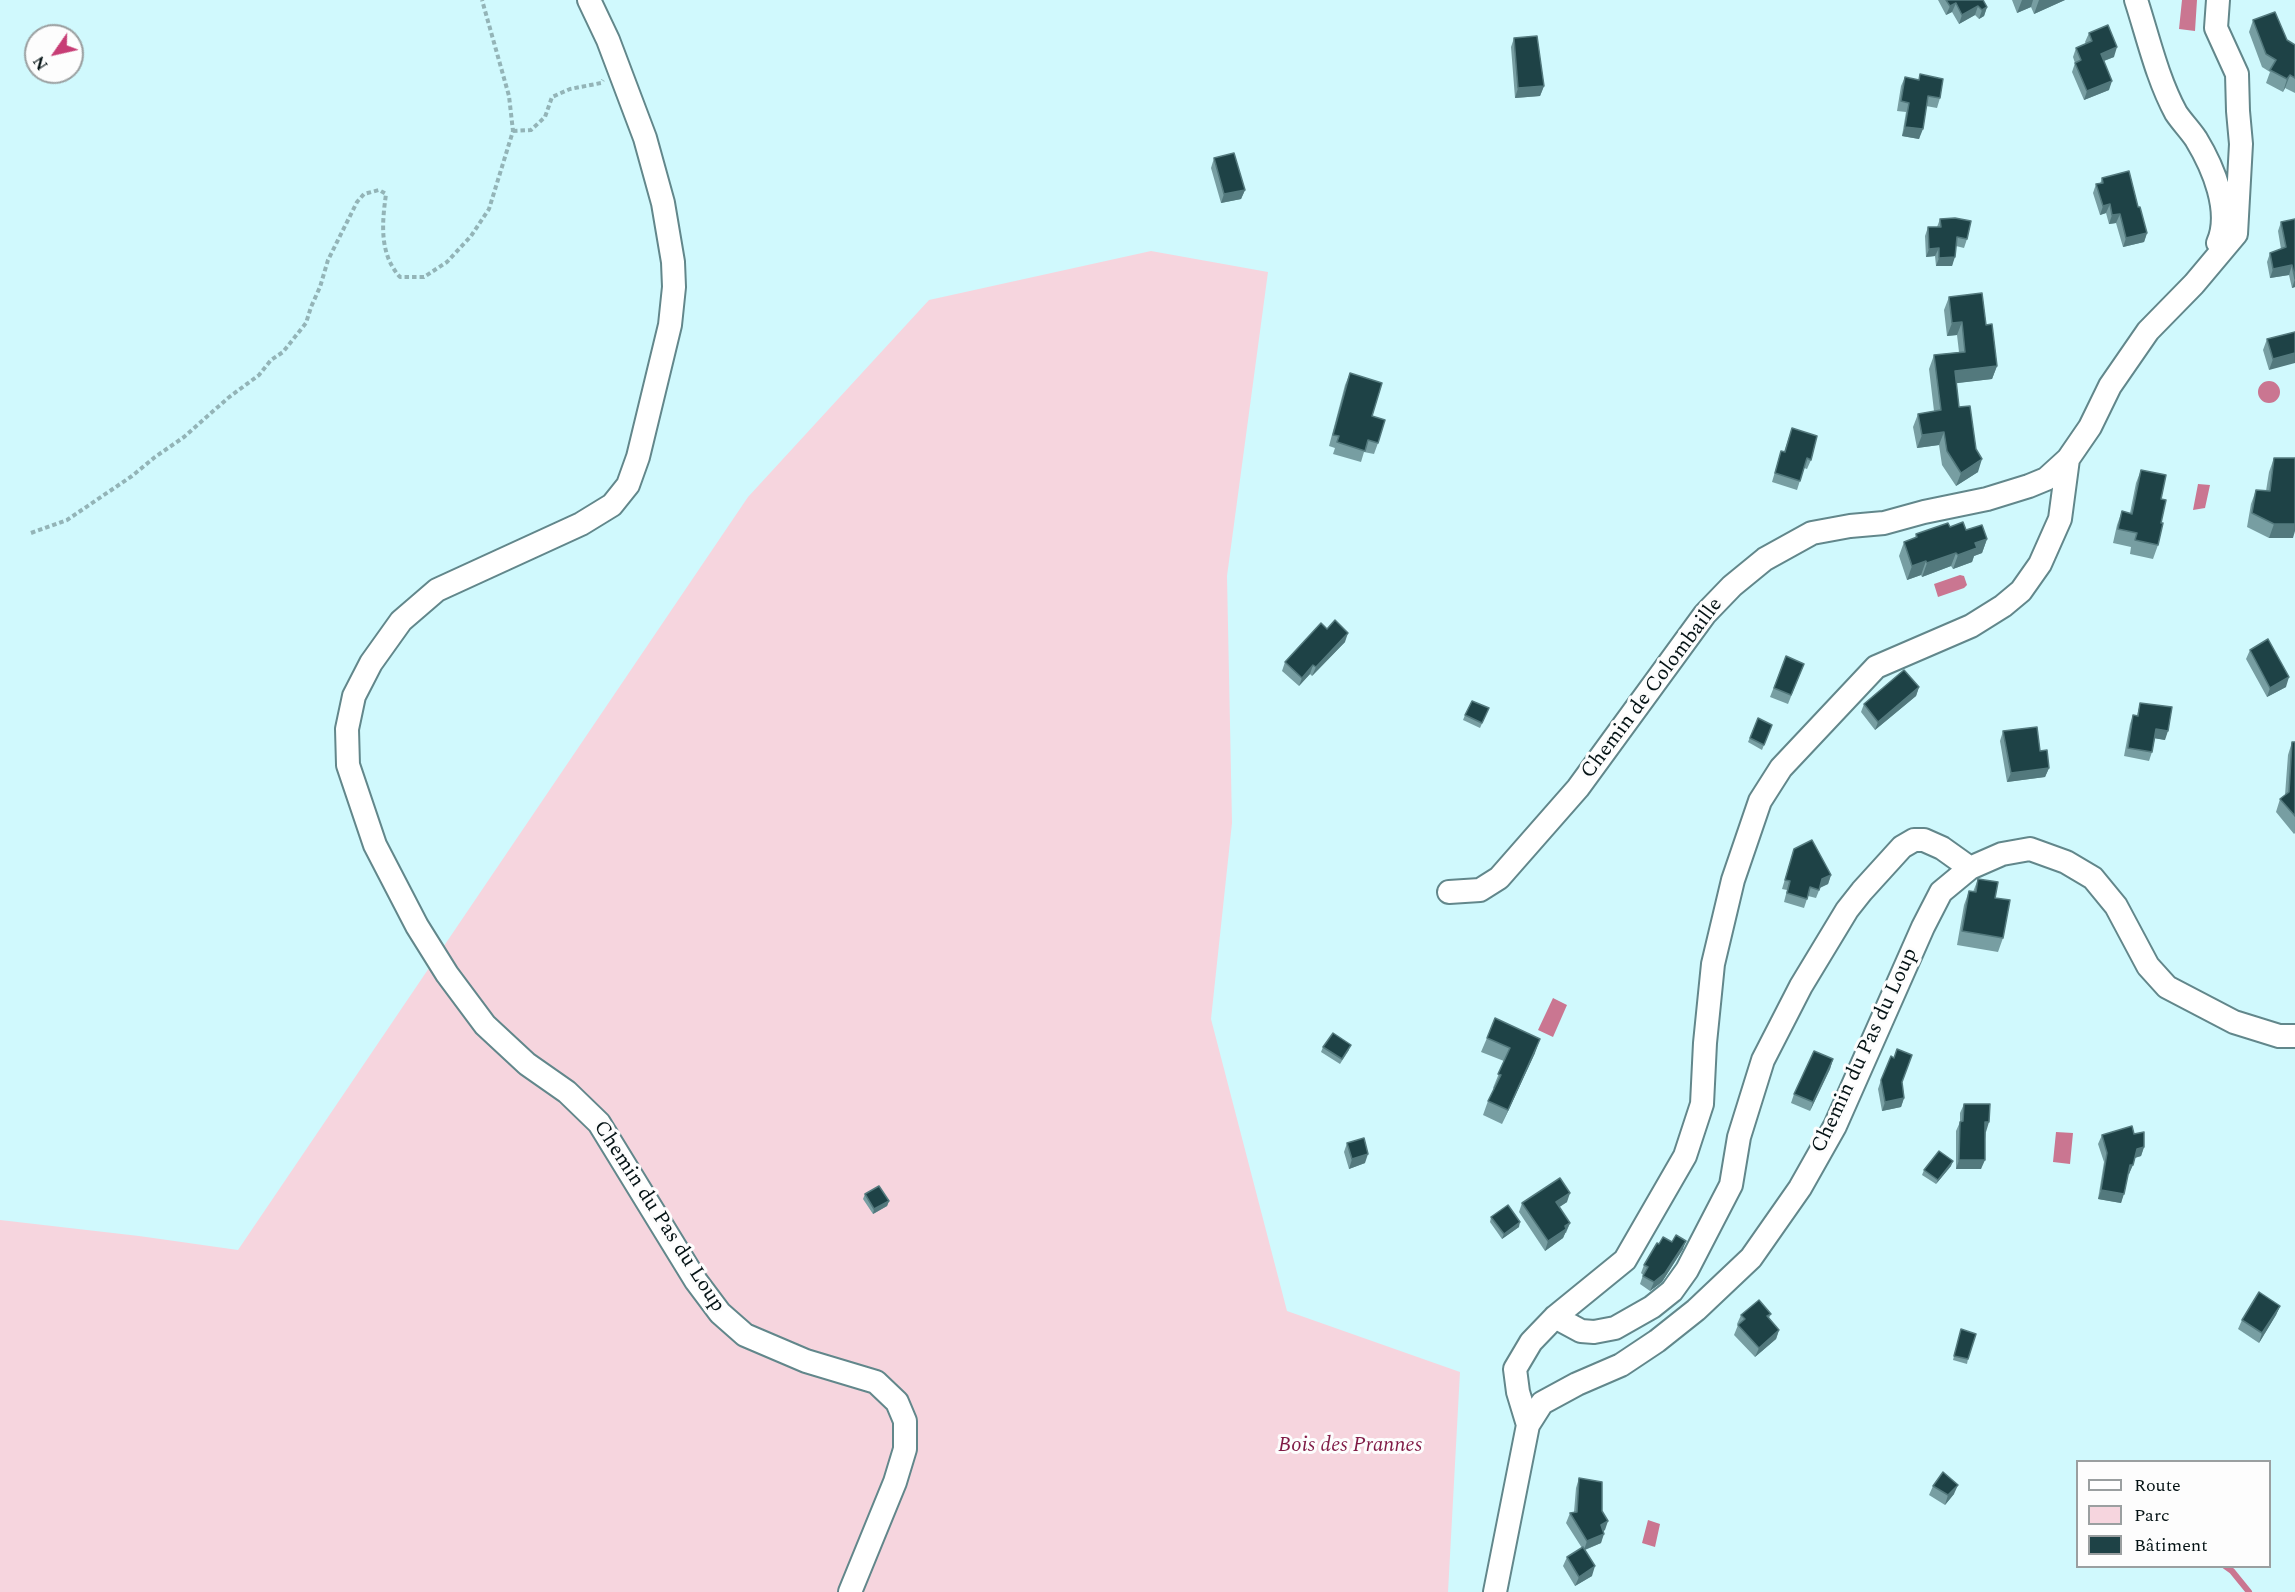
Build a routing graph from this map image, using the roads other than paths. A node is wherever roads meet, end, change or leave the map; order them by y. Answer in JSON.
{"nodes":[{"id":1,"x":589,"y":0,"type":"edge"},
{"id":2,"x":2136,"y":0,"type":"edge"},
{"id":3,"x":2218,"y":0,"type":"edge"},
{"id":4,"x":2205,"y":272,"type":"junction"},
{"id":5,"x":2068,"y":459,"type":"junction"},
{"id":6,"x":1970,"y":868,"type":"junction"},
{"id":7,"x":1449,"y":892,"type":"dead end"},
{"id":8,"x":2295,"y":1036,"type":"edge"},
{"id":9,"x":1555,"y":1317,"type":"junction"},
{"id":10,"x":1528,"y":1425,"type":"junction"},
{"id":11,"x":850,"y":1592,"type":"edge"},
{"id":12,"x":1495,"y":1592,"type":"edge"}],
"edges":[{"from":1,"to":11,"type":"street","name":"Chemin du Pas du Loup"},
{"from":2,"to":4,"type":"street"},
{"from":3,"to":4,"type":"street","name":"Chemin de Colombaille"},
{"from":4,"to":5,"type":"street","name":"Chemin de Colombaille"},
{"from":5,"to":7,"type":"street","name":"Chemin de Colombaille"},
{"from":5,"to":9,"type":"street"},
{"from":6,"to":8,"type":"street","name":"Chemin du Pas du Loup"},
{"from":6,"to":9,"type":"street"},
{"from":6,"to":10,"type":"street","name":"Chemin du Pas du Loup"},
{"from":9,"to":10,"type":"street"},
{"from":10,"to":12,"type":"street","name":"Chemin du Pas du Loup"}]}
